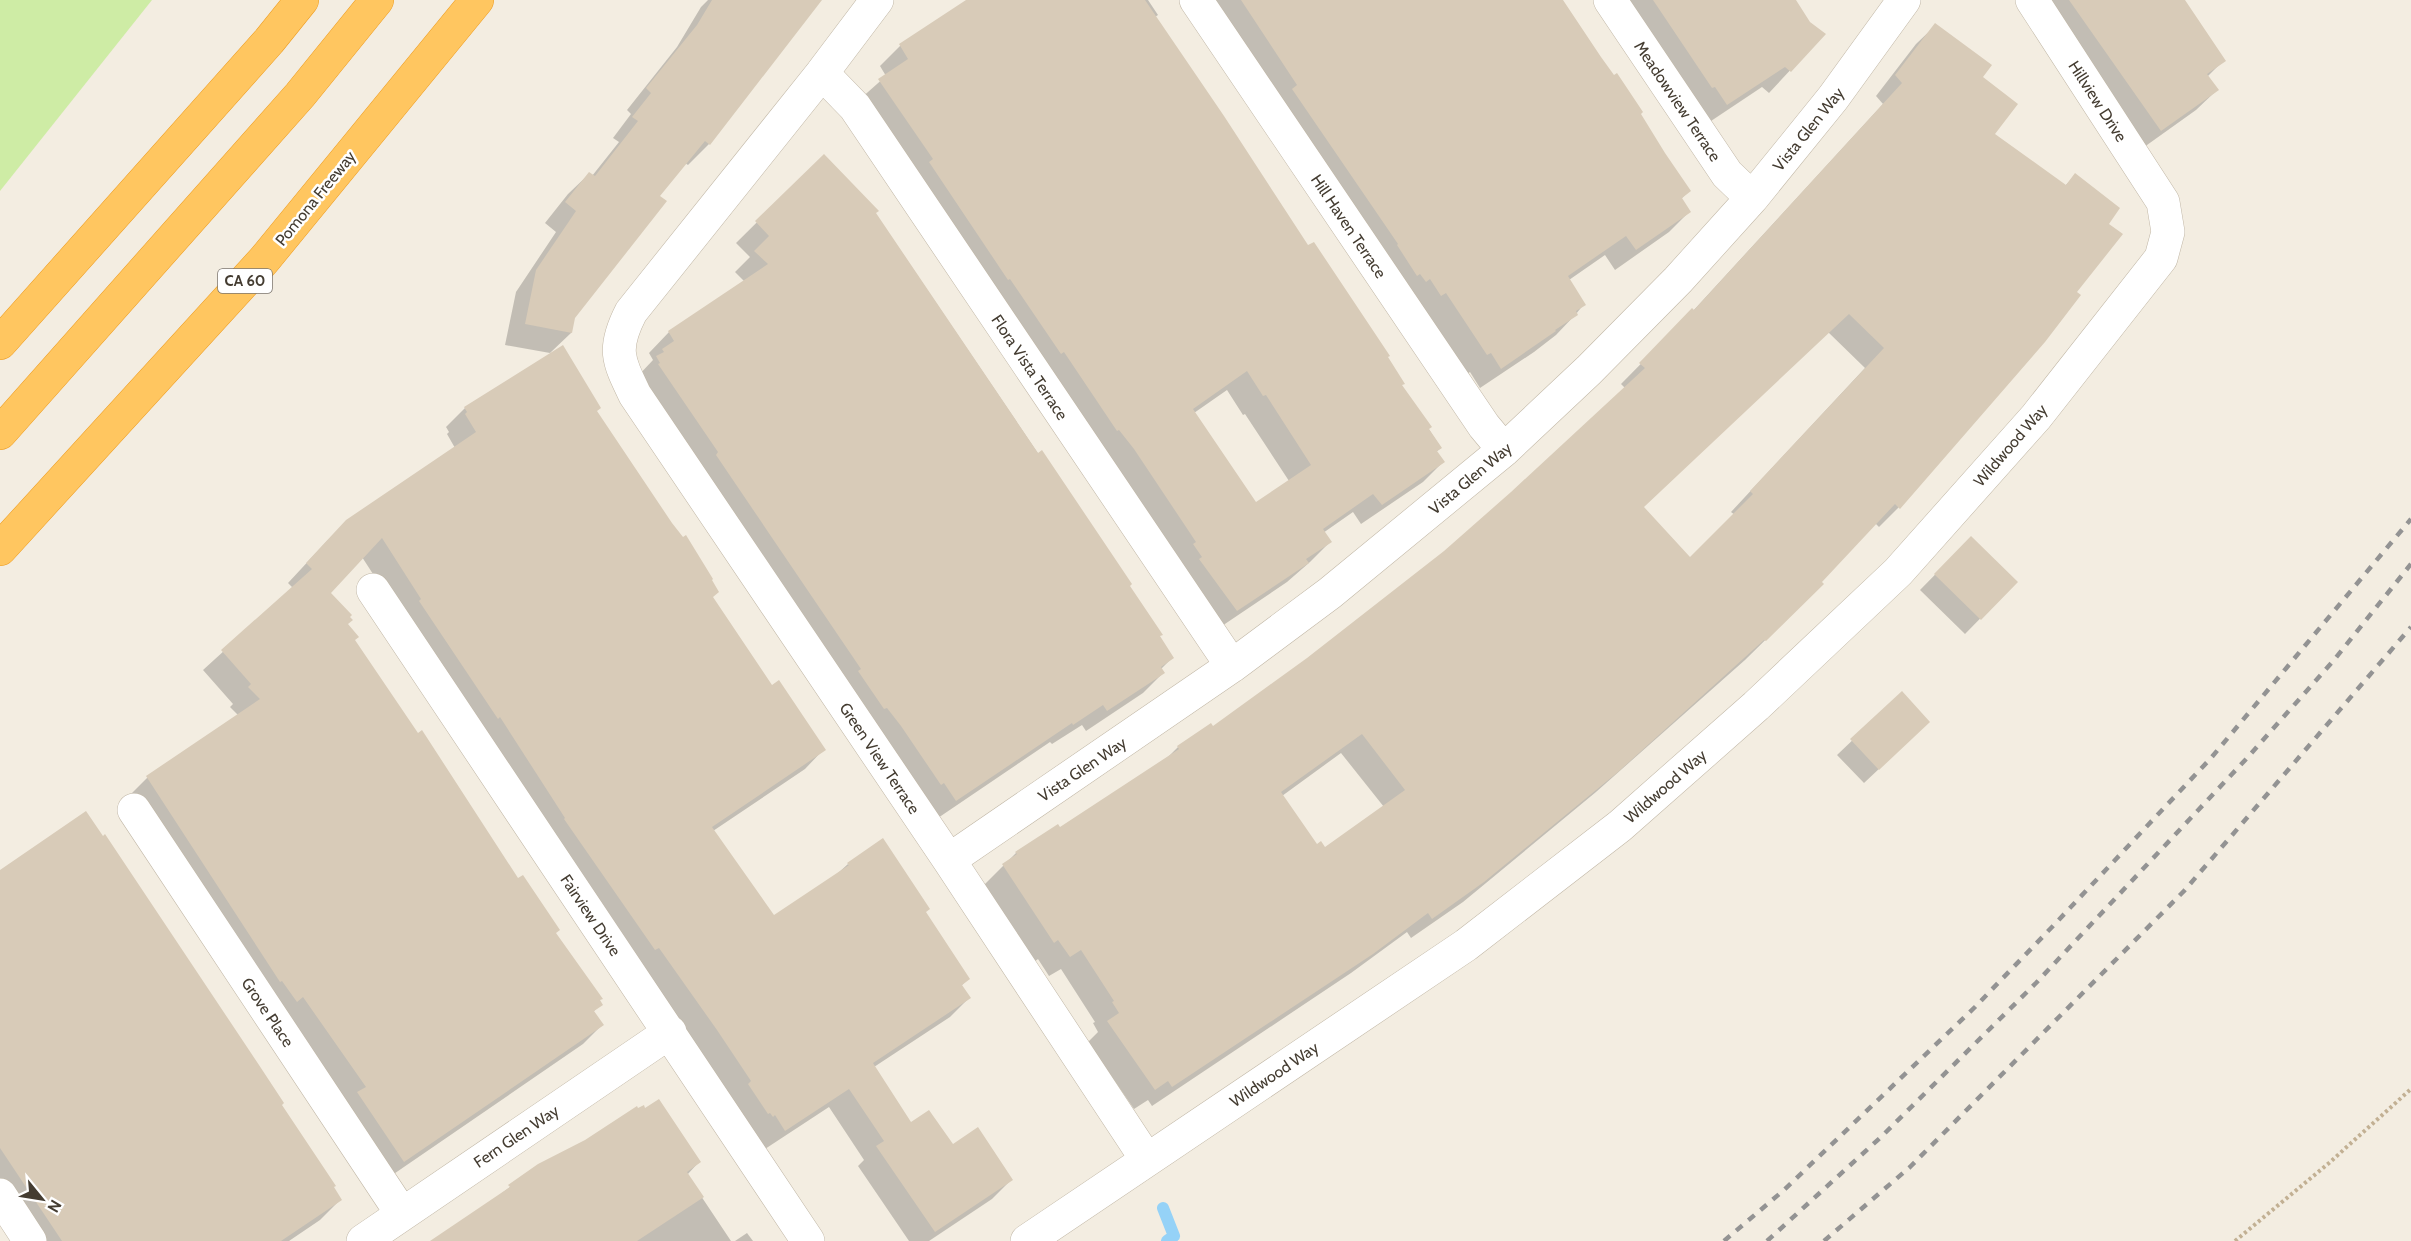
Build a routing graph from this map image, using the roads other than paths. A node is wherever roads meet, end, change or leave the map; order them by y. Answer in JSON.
{"nodes":[{"id":1,"x":302,"y":0,"type":"edge"},
{"id":2,"x":377,"y":0,"type":"edge"},
{"id":3,"x":477,"y":0,"type":"edge"},
{"id":4,"x":877,"y":0,"type":"edge"},
{"id":5,"x":1196,"y":0,"type":"edge"},
{"id":6,"x":1610,"y":0,"type":"edge"},
{"id":7,"x":1904,"y":0,"type":"edge"},
{"id":8,"x":2032,"y":0,"type":"edge"},
{"id":9,"x":822,"y":73,"type":"junction"},
{"id":10,"x":1752,"y":198,"type":"junction"},
{"id":11,"x":2163,"y":202,"type":"joint"},
{"id":12,"x":0,"y":343,"type":"edge"},
{"id":13,"x":0,"y":433,"type":"edge"},
{"id":14,"x":1504,"y":450,"type":"junction"},
{"id":15,"x":0,"y":549,"type":"edge"},
{"id":16,"x":373,"y":590,"type":"dead end"},
{"id":17,"x":1232,"y":666,"type":"junction"},
{"id":18,"x":134,"y":810,"type":"dead end"},
{"id":19,"x":949,"y":860,"type":"junction"},
{"id":20,"x":670,"y":1032,"type":"junction"},
{"id":21,"x":1147,"y":1160,"type":"junction"},
{"id":22,"x":0,"y":1195,"type":"edge"},
{"id":23,"x":402,"y":1214,"type":"junction"},
{"id":24,"x":30,"y":1241,"type":"edge"},
{"id":25,"x":363,"y":1241,"type":"edge"},
{"id":26,"x":808,"y":1241,"type":"edge"},
{"id":27,"x":1027,"y":1241,"type":"edge"}],
"edges":[{"from":1,"to":12,"type":"highway"},
{"from":2,"to":13,"type":"highway"},
{"from":3,"to":15,"type":"highway","name":"Pomona Freeway","number":"CA 60"},
{"from":4,"to":9,"type":"street"},
{"from":5,"to":14,"type":"street","name":"Hill Haven Terrace"},
{"from":6,"to":10,"type":"street","name":"Meadowview Terrace"},
{"from":7,"to":10,"type":"street","name":"Vista Glen Way"},
{"from":8,"to":11,"type":"street","name":"Hillview Drive"},
{"from":9,"to":17,"type":"street","name":"Flora Vista Terrace"},
{"from":9,"to":19,"type":"street","name":"Green View Terrace"},
{"from":10,"to":14,"type":"street","name":"Vista Glen Way"},
{"from":11,"to":21,"type":"street","name":"Wildwood Way"},
{"from":14,"to":17,"type":"street","name":"Vista Glen Way"},
{"from":16,"to":20,"type":"street","name":"Fairview Drive"},
{"from":17,"to":19,"type":"street","name":"Vista Glen Way"},
{"from":18,"to":23,"type":"street","name":"Grove Place"},
{"from":19,"to":21,"type":"street","name":"Green View Terrace"},
{"from":20,"to":23,"type":"street","name":"Fern Glen Way"},
{"from":20,"to":26,"type":"street","name":"Fairview Drive"},
{"from":21,"to":27,"type":"street","name":"Wildwood Way"},
{"from":22,"to":24,"type":"street"},
{"from":23,"to":25,"type":"street","name":"Fern Glen Way"}]}
